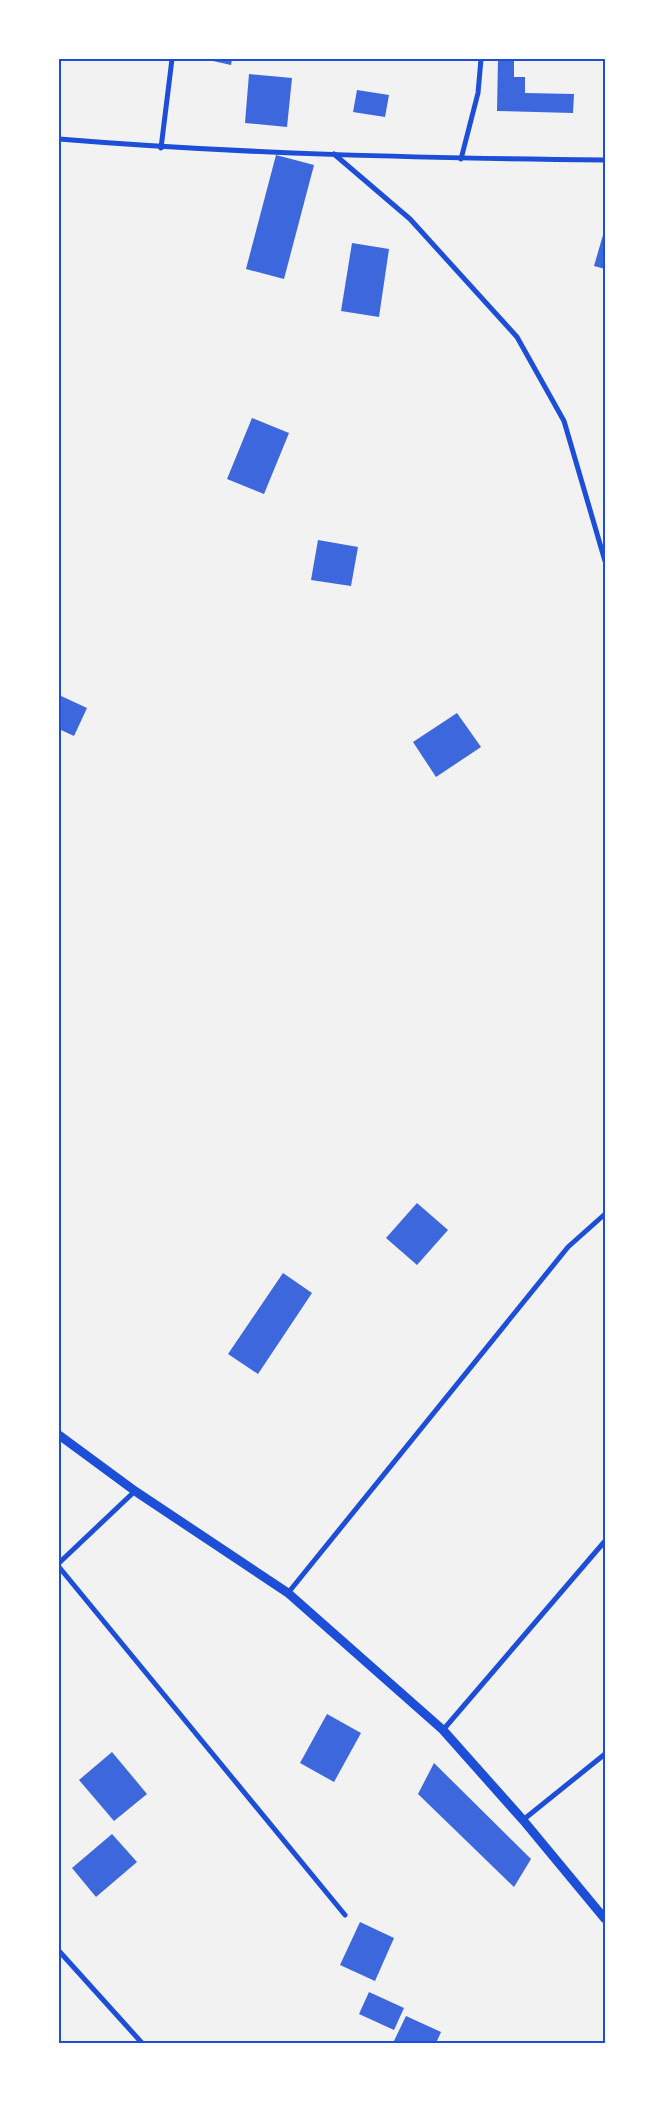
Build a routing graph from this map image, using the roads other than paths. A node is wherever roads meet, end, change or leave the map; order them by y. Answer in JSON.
{"nodes":[{"id":1,"x":172,"y":59,"type":"edge"},
{"id":2,"x":481,"y":59,"type":"edge"},
{"id":3,"x":59,"y":140,"type":"edge"},
{"id":4,"x":161,"y":148,"type":"junction"},
{"id":5,"x":334,"y":154,"type":"junction"},
{"id":6,"x":461,"y":159,"type":"junction"},
{"id":7,"x":605,"y":160,"type":"edge"},
{"id":8,"x":605,"y":562,"type":"edge"},
{"id":9,"x":605,"y":1214,"type":"edge"},
{"id":10,"x":59,"y":1435,"type":"edge"},
{"id":11,"x":134,"y":1491,"type":"junction"},
{"id":12,"x":605,"y":1541,"type":"edge"},
{"id":13,"x":59,"y":1563,"type":"edge"},
{"id":14,"x":59,"y":1567,"type":"edge"},
{"id":15,"x":288,"y":1593,"type":"junction"},
{"id":16,"x":444,"y":1730,"type":"junction"},
{"id":17,"x":605,"y":1754,"type":"edge"},
{"id":18,"x":524,"y":1820,"type":"junction"},
{"id":19,"x":345,"y":1915,"type":"dead end"},
{"id":20,"x":605,"y":1919,"type":"edge"},
{"id":21,"x":59,"y":1950,"type":"edge"},
{"id":22,"x":142,"y":2043,"type":"edge"}],
"edges":[{"from":1,"to":4,"type":"street"},
{"from":2,"to":6,"type":"street"},
{"from":3,"to":4,"type":"street"},
{"from":4,"to":5,"type":"street"},
{"from":5,"to":6,"type":"street"},
{"from":5,"to":8,"type":"street"},
{"from":6,"to":7,"type":"street"},
{"from":9,"to":15,"type":"street"},
{"from":10,"to":11,"type":"street"},
{"from":11,"to":13,"type":"street"},
{"from":11,"to":15,"type":"street"},
{"from":12,"to":16,"type":"street"},
{"from":14,"to":19,"type":"street"},
{"from":15,"to":16,"type":"street"},
{"from":16,"to":18,"type":"street"},
{"from":17,"to":18,"type":"street"},
{"from":18,"to":20,"type":"street"},
{"from":21,"to":22,"type":"street"}]}
